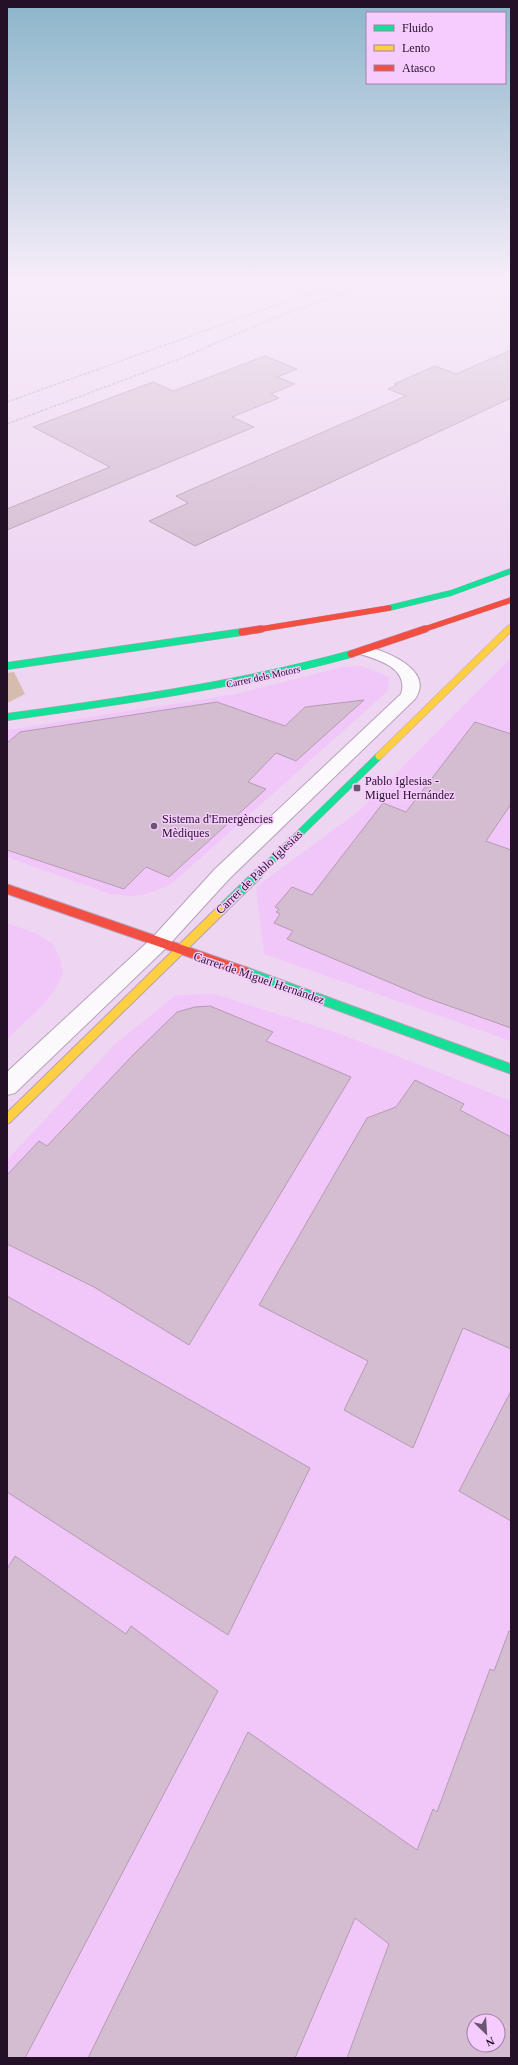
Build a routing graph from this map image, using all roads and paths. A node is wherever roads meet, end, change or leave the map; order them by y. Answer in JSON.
{"nodes":[{"id":1,"x":511,"y":571,"type":"edge"},
{"id":2,"x":511,"y":600,"type":"edge"},
{"id":3,"x":511,"y":627,"type":"edge"},
{"id":4,"x":366,"y":651,"type":"junction"},
{"id":5,"x":7,"y":666,"type":"edge"},
{"id":6,"x":7,"y":717,"type":"edge"},
{"id":7,"x":7,"y":889,"type":"edge"},
{"id":8,"x":158,"y":943,"type":"junction"},
{"id":9,"x":180,"y":950,"type":"junction"},
{"id":10,"x":511,"y":1069,"type":"edge"},
{"id":11,"x":7,"y":1086,"type":"edge"},
{"id":12,"x":7,"y":1119,"type":"edge"}],
"edges":[{"from":1,"to":5,"type":"street"},
{"from":2,"to":4,"type":"street","name":"Carrer dels Motors"},
{"from":3,"to":9,"type":"street","name":"Carrer de Pablo Iglesias"},
{"from":4,"to":6,"type":"street","name":"Carrer dels Motors"},
{"from":4,"to":8,"type":"street","name":"Carrer de Pablo Iglesias"},
{"from":7,"to":8,"type":"street","name":"Carrer de Miguel Hernández"},
{"from":8,"to":9,"type":"street","name":"Carrer de Miguel Hernández"},
{"from":8,"to":11,"type":"street","name":"Carrer de Pablo Iglesias"},
{"from":9,"to":10,"type":"street","name":"Carrer de Miguel Hernández"},
{"from":9,"to":12,"type":"street","name":"Carrer de Pablo Iglesias"}]}
